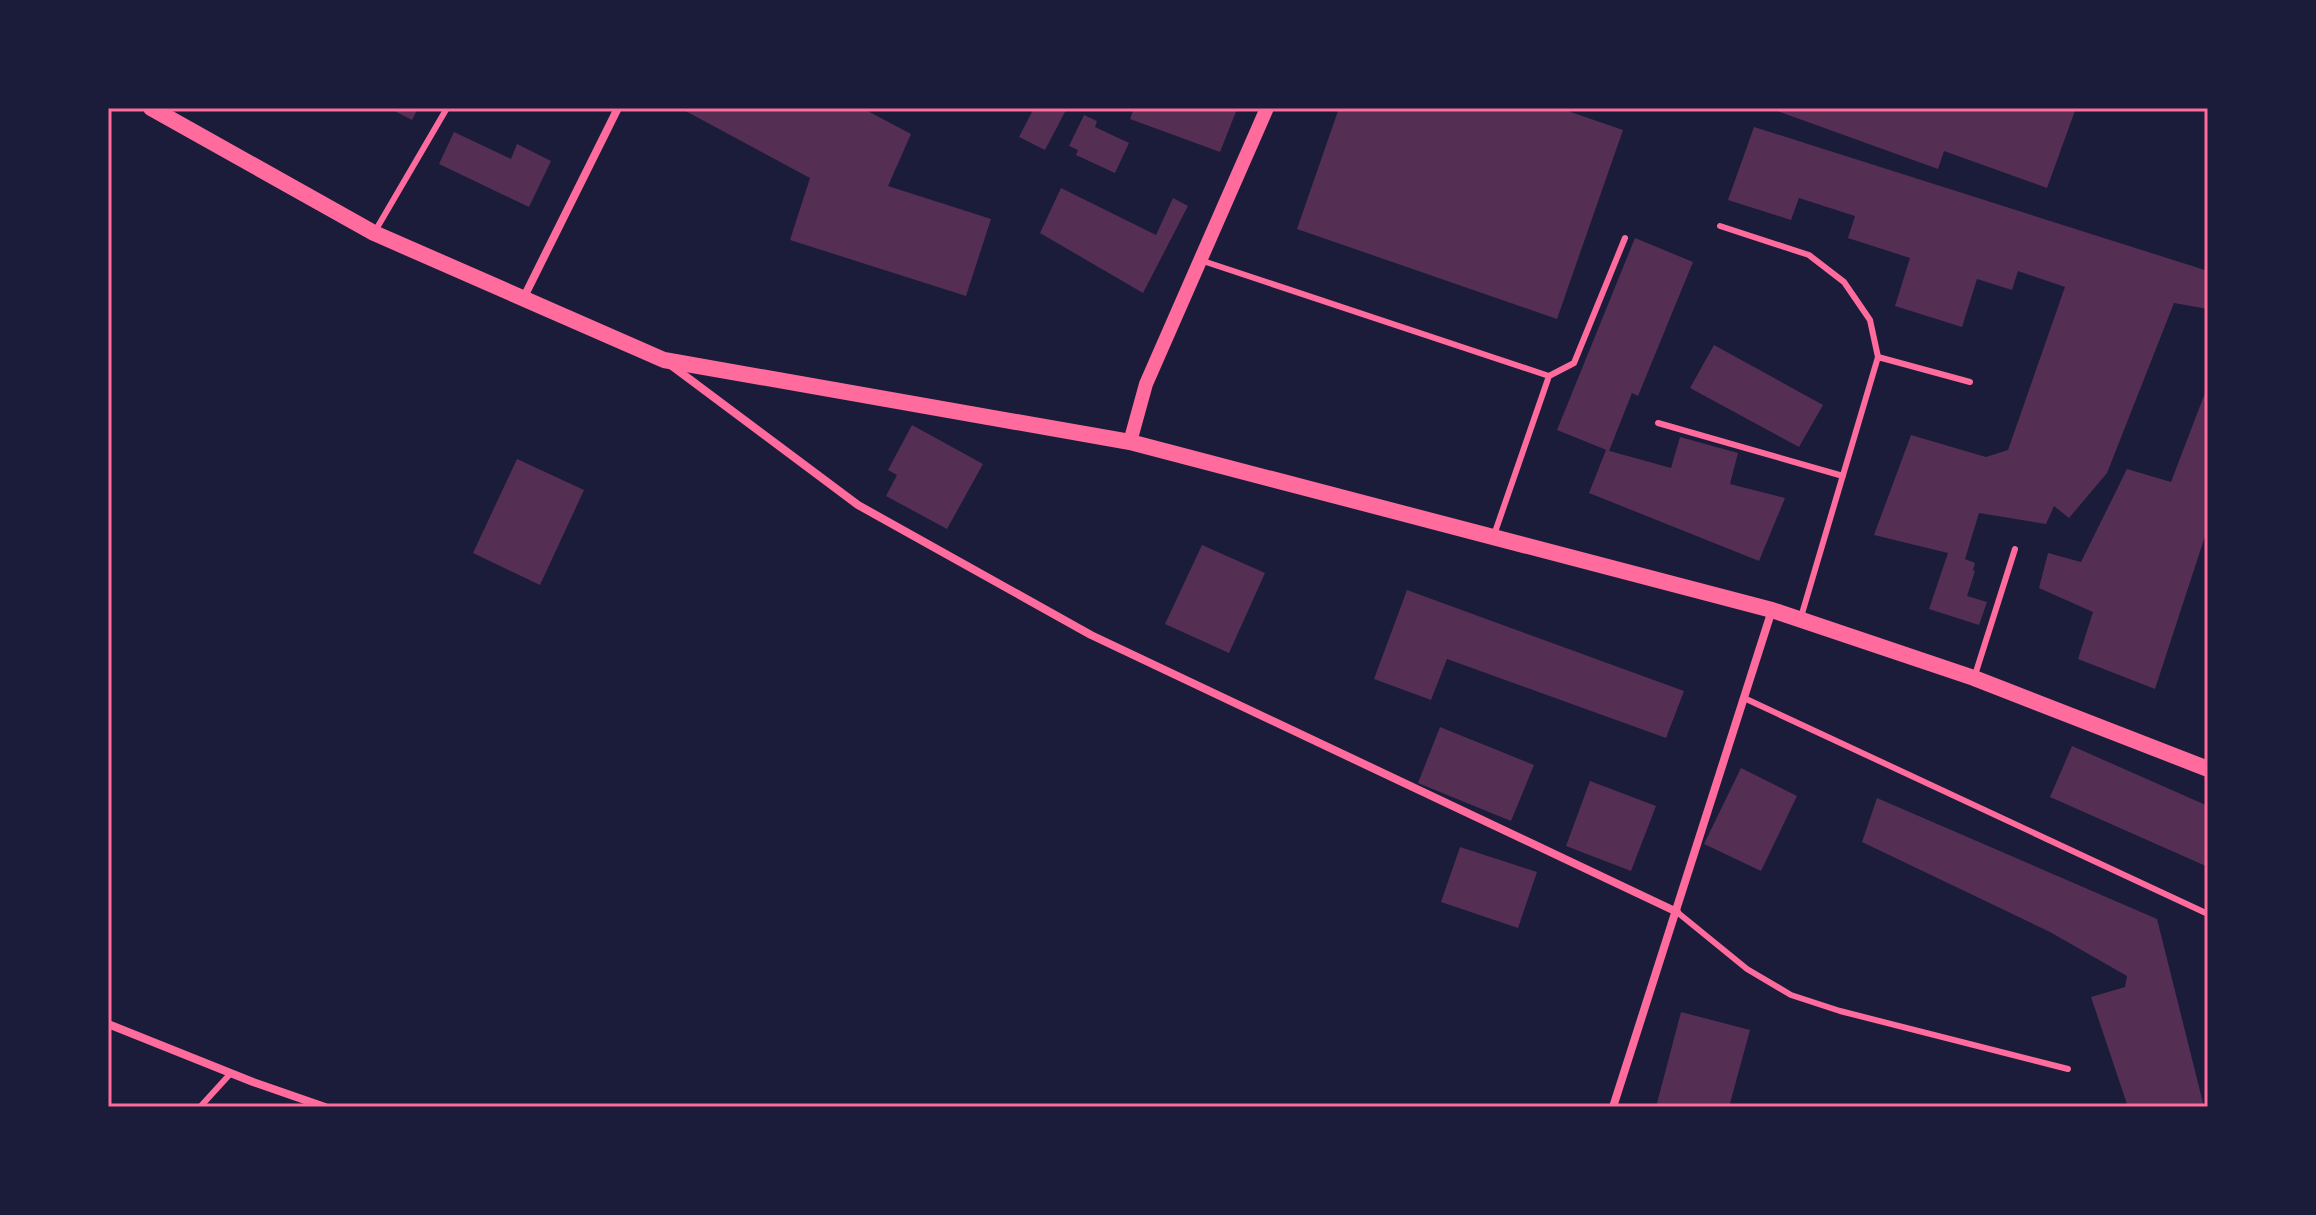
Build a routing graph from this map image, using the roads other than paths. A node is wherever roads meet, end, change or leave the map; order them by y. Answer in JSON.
{"nodes":[{"id":1,"x":151,"y":108,"type":"edge"},
{"id":2,"x":447,"y":108,"type":"edge"},
{"id":3,"x":618,"y":108,"type":"edge"},
{"id":4,"x":1267,"y":108,"type":"edge"},
{"id":5,"x":1720,"y":226,"type":"dead end"},
{"id":6,"x":374,"y":233,"type":"junction"},
{"id":7,"x":1625,"y":238,"type":"dead end"},
{"id":8,"x":1200,"y":260,"type":"junction"},
{"id":9,"x":524,"y":297,"type":"junction"},
{"id":10,"x":1878,"y":357,"type":"junction"},
{"id":11,"x":664,"y":360,"type":"junction"},
{"id":12,"x":1549,"y":376,"type":"junction"},
{"id":13,"x":1970,"y":382,"type":"dead end"},
{"id":14,"x":1658,"y":423,"type":"dead end"},
{"id":15,"x":1130,"y":442,"type":"junction"},
{"id":16,"x":1843,"y":476,"type":"junction"},
{"id":17,"x":1493,"y":537,"type":"junction"},
{"id":18,"x":2015,"y":549,"type":"dead end"},
{"id":19,"x":1772,"y":610,"type":"junction"},
{"id":20,"x":1800,"y":621,"type":"junction"},
{"id":21,"x":1974,"y":678,"type":"junction"},
{"id":22,"x":1744,"y":698,"type":"junction"},
{"id":23,"x":2208,"y":769,"type":"edge"},
{"id":24,"x":1677,"y":912,"type":"junction"},
{"id":25,"x":2208,"y":914,"type":"edge"},
{"id":26,"x":108,"y":1024,"type":"edge"},
{"id":27,"x":2068,"y":1069,"type":"dead end"},
{"id":28,"x":231,"y":1073,"type":"junction"},
{"id":29,"x":200,"y":1107,"type":"edge"},
{"id":30,"x":325,"y":1107,"type":"edge"},
{"id":31,"x":1613,"y":1107,"type":"edge"}],
"edges":[{"from":1,"to":6,"type":"main road"},
{"from":2,"to":6,"type":"lane"},
{"from":3,"to":9,"type":"street"},
{"from":4,"to":8,"type":"street"},
{"from":5,"to":10,"type":"lane"},
{"from":6,"to":9,"type":"main road"},
{"from":7,"to":12,"type":"lane"},
{"from":8,"to":12,"type":"lane"},
{"from":8,"to":15,"type":"street"},
{"from":9,"to":11,"type":"main road"},
{"from":10,"to":13,"type":"lane"},
{"from":10,"to":16,"type":"lane"},
{"from":11,"to":15,"type":"main road"},
{"from":11,"to":24,"type":"street"},
{"from":12,"to":17,"type":"lane"},
{"from":14,"to":16,"type":"lane"},
{"from":15,"to":17,"type":"main road"},
{"from":16,"to":20,"type":"lane"},
{"from":17,"to":19,"type":"main road"},
{"from":18,"to":21,"type":"lane"},
{"from":19,"to":20,"type":"main road"},
{"from":19,"to":22,"type":"street"},
{"from":20,"to":21,"type":"main road"},
{"from":21,"to":23,"type":"main road"},
{"from":22,"to":24,"type":"street"},
{"from":22,"to":25,"type":"lane"},
{"from":24,"to":27,"type":"lane"},
{"from":24,"to":31,"type":"street"},
{"from":26,"to":28,"type":"street"},
{"from":28,"to":29,"type":"lane"},
{"from":28,"to":30,"type":"street"}]}
